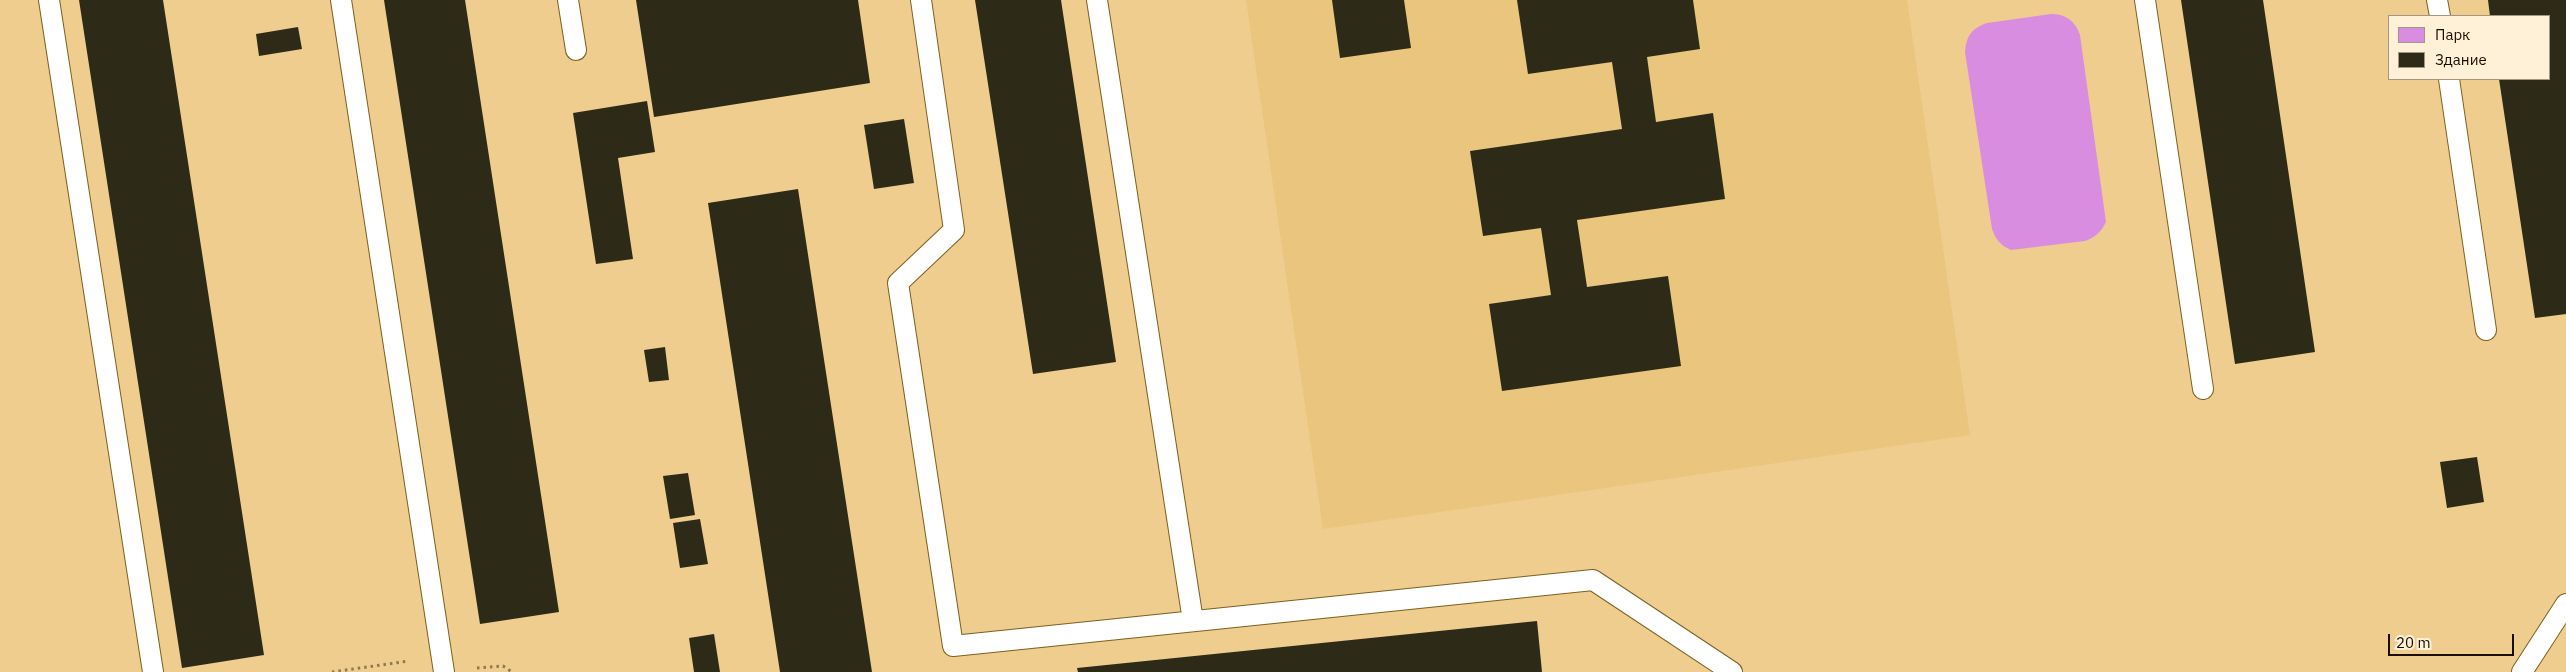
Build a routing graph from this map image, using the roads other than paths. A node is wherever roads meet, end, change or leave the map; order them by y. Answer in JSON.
{"nodes":[{"id":1,"x":49,"y":0,"type":"edge"},
{"id":2,"x":341,"y":0,"type":"edge"},
{"id":3,"x":568,"y":0,"type":"edge"},
{"id":4,"x":921,"y":0,"type":"edge"},
{"id":5,"x":1097,"y":0,"type":"edge"},
{"id":6,"x":2145,"y":0,"type":"edge"},
{"id":7,"x":2438,"y":0,"type":"edge"},
{"id":8,"x":2440,"y":15,"type":"edge"},
{"id":9,"x":576,"y":50,"type":"dead end"},
{"id":10,"x":2449,"y":80,"type":"edge"},
{"id":11,"x":2486,"y":330,"type":"dead end"},
{"id":12,"x":2203,"y":389,"type":"dead end"},
{"id":13,"x":2566,"y":604,"type":"edge"},
{"id":14,"x":1193,"y":621,"type":"junction"},
{"id":15,"x":443,"y":664,"type":"edge"},
{"id":16,"x":153,"y":672,"type":"edge"},
{"id":17,"x":1732,"y":672,"type":"edge"},
{"id":18,"x":2522,"y":672,"type":"edge"}],
"edges":[{"from":1,"to":16,"type":"lane"},
{"from":2,"to":15,"type":"lane"},
{"from":3,"to":9,"type":"lane"},
{"from":4,"to":14,"type":"lane"},
{"from":5,"to":14,"type":"lane"},
{"from":6,"to":12,"type":"lane"},
{"from":7,"to":8,"type":"lane"},
{"from":10,"to":11,"type":"lane"},
{"from":13,"to":18,"type":"lane"},
{"from":14,"to":17,"type":"lane"}]}
